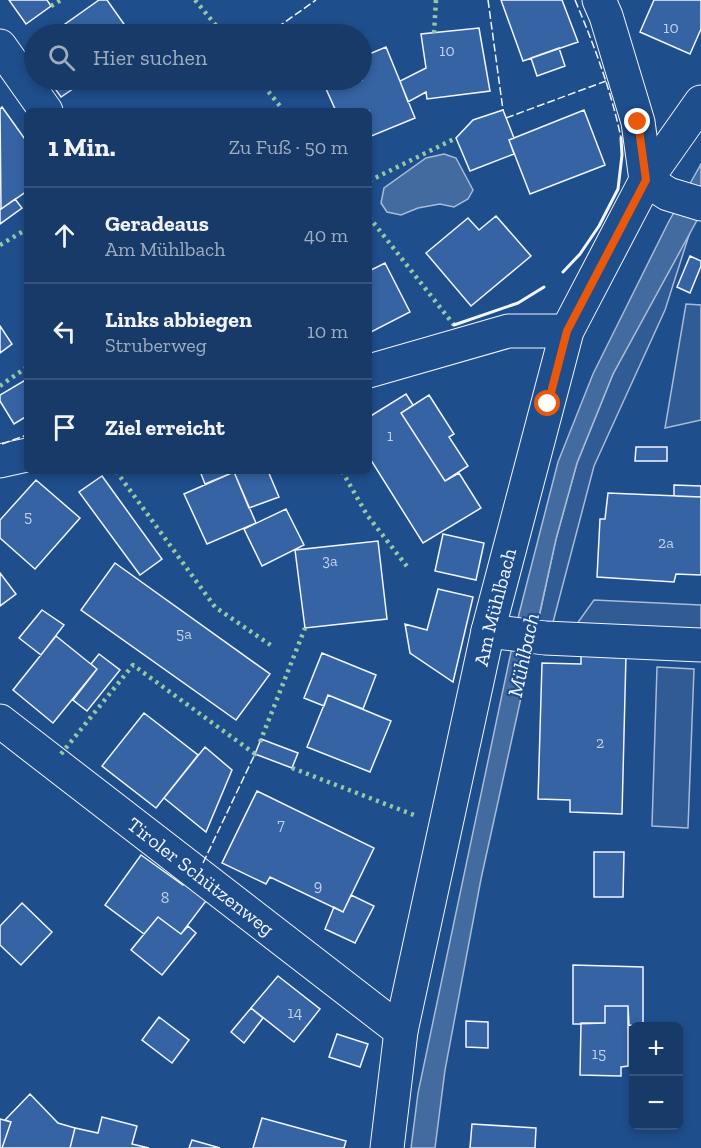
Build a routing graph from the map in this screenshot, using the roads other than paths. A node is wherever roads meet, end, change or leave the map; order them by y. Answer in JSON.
{"nodes":[{"id":1,"x":599,"y":0,"type":"edge"},
{"id":2,"x":0,"y":46,"type":"edge"},
{"id":3,"x":24,"y":80,"type":"edge"},
{"id":4,"x":31,"y":90,"type":"edge"},
{"id":5,"x":701,"y":102,"type":"edge"},
{"id":6,"x":44,"y":108,"type":"edge"},
{"id":7,"x":657,"y":187,"type":"junction"},
{"id":8,"x":701,"y":204,"type":"edge"},
{"id":9,"x":567,"y":331,"type":"junction"},
{"id":10,"x":372,"y":369,"type":"edge"},
{"id":11,"x":24,"y":456,"type":"edge"},
{"id":12,"x":0,"y":461,"type":"edge"},
{"id":13,"x":498,"y":632,"type":"junction"},
{"id":14,"x":701,"y":645,"type":"edge"},
{"id":15,"x":0,"y":721,"type":"edge"},
{"id":16,"x":401,"y":1031,"type":"junction"},
{"id":17,"x":387,"y":1148,"type":"edge"}],
"edges":[{"from":1,"to":7,"type":"street"},
{"from":2,"to":3,"type":"street"},
{"from":4,"to":6,"type":"street"},
{"from":5,"to":7,"type":"street","name":"Am Mühlbach"},
{"from":7,"to":8,"type":"street"},
{"from":7,"to":9,"type":"street","name":"Am Mühlbach"},
{"from":9,"to":10,"type":"street"},
{"from":9,"to":13,"type":"street","name":"Am Mühlbach"},
{"from":11,"to":12,"type":"street"},
{"from":13,"to":14,"type":"street"},
{"from":13,"to":16,"type":"street","name":"Am Mühlbach"},
{"from":15,"to":16,"type":"street","name":"Tiroler Schützenweg"},
{"from":16,"to":17,"type":"street","name":"Am Mühlbach"}]}
